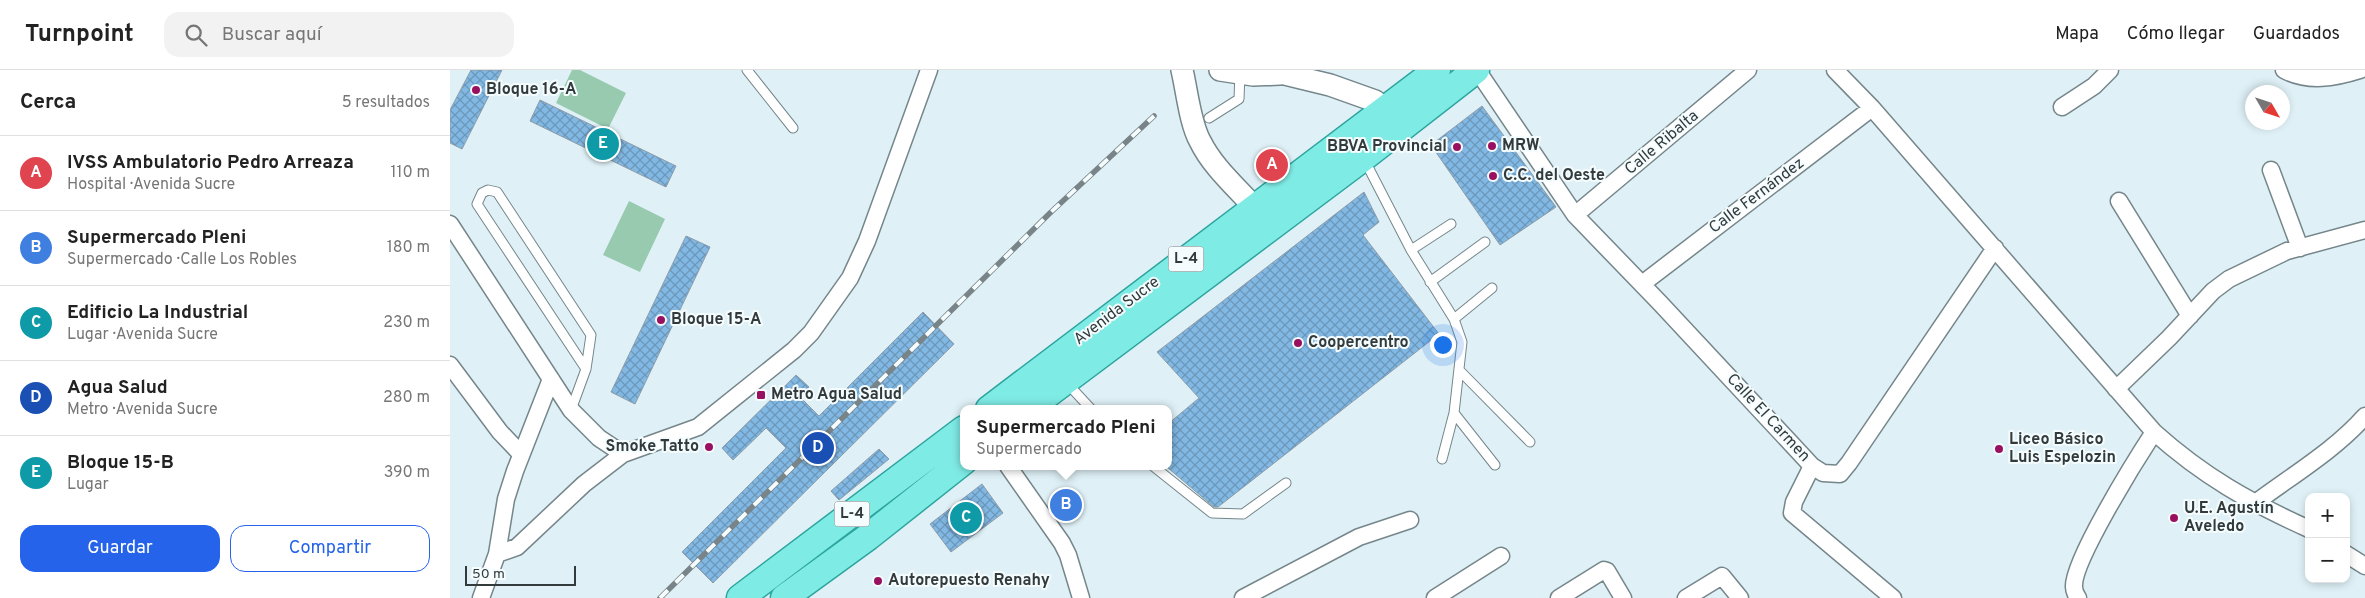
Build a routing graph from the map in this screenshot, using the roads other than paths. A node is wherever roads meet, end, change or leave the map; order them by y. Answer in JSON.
{"nodes":[{"id":1,"x":929,"y":70,"type":"edge"},
{"id":2,"x":1182,"y":70,"type":"edge"},
{"id":3,"x":1437,"y":70,"type":"edge"},
{"id":4,"x":1476,"y":70,"type":"edge"},
{"id":5,"x":1748,"y":70,"type":"edge"},
{"id":6,"x":1835,"y":70,"type":"edge"},
{"id":7,"x":2110,"y":70,"type":"edge"},
{"id":8,"x":2284,"y":70,"type":"edge"},
{"id":9,"x":2360,"y":70,"type":"edge"},
{"id":10,"x":750,"y":71,"type":"edge"},
{"id":11,"x":1230,"y":71,"type":"edge"},
{"id":12,"x":1274,"y":72,"type":"edge"},
{"id":13,"x":2062,"y":107,"type":"dead end"},
{"id":14,"x":1872,"y":108,"type":"junction"},
{"id":15,"x":1209,"y":118,"type":"dead end"},
{"id":16,"x":1391,"y":120,"type":"junction"},
{"id":17,"x":793,"y":128,"type":"dead end"},
{"id":18,"x":1364,"y":158,"type":"junction"},
{"id":19,"x":2271,"y":170,"type":"dead end"},
{"id":20,"x":2119,"y":202,"type":"dead end"},
{"id":21,"x":1254,"y":207,"type":"junction"},
{"id":22,"x":1575,"y":215,"type":"junction"},
{"id":23,"x":450,"y":224,"type":"edge"},
{"id":24,"x":1451,"y":224,"type":"dead end"},
{"id":25,"x":2365,"y":230,"type":"edge"},
{"id":26,"x":1485,"y":242,"type":"dead end"},
{"id":27,"x":1995,"y":248,"type":"junction"},
{"id":28,"x":2300,"y":248,"type":"junction"},
{"id":29,"x":1411,"y":250,"type":"junction"},
{"id":30,"x":1430,"y":282,"type":"junction"},
{"id":31,"x":1642,"y":284,"type":"junction"},
{"id":32,"x":1492,"y":288,"type":"dead end"},
{"id":33,"x":2190,"y":316,"type":"junction"},
{"id":34,"x":1454,"y":319,"type":"junction"},
{"id":35,"x":450,"y":365,"type":"edge"},
{"id":36,"x":586,"y":369,"type":"junction"},
{"id":37,"x":1459,"y":370,"type":"junction"},
{"id":38,"x":551,"y":379,"type":"junction"},
{"id":39,"x":1064,"y":380,"type":"junction"},
{"id":40,"x":2116,"y":390,"type":"junction"},
{"id":41,"x":994,"y":405,"type":"edge"},
{"id":42,"x":1033,"y":405,"type":"edge"},
{"id":43,"x":1088,"y":405,"type":"edge"},
{"id":44,"x":571,"y":410,"type":"junction"},
{"id":45,"x":1454,"y":412,"type":"junction"},
{"id":46,"x":2365,"y":416,"type":"edge"},
{"id":47,"x":960,"y":432,"type":"edge"},
{"id":48,"x":2154,"y":432,"type":"junction"},
{"id":49,"x":1530,"y":442,"type":"dead end"},
{"id":50,"x":521,"y":454,"type":"junction"},
{"id":51,"x":623,"y":454,"type":"junction"},
{"id":52,"x":1442,"y":459,"type":"dead end"},
{"id":53,"x":960,"y":464,"type":"edge"},
{"id":54,"x":1495,"y":465,"type":"dead end"},
{"id":55,"x":1812,"y":466,"type":"junction"},
{"id":56,"x":1011,"y":470,"type":"edge"},
{"id":57,"x":1158,"y":470,"type":"edge"},
{"id":58,"x":1286,"y":483,"type":"dead end"},
{"id":59,"x":2254,"y":504,"type":"junction"},
{"id":60,"x":1410,"y":520,"type":"dead end"},
{"id":61,"x":2305,"y":527,"type":"edge"},
{"id":62,"x":497,"y":554,"type":"junction"},
{"id":63,"x":1501,"y":556,"type":"dead end"},
{"id":64,"x":2350,"y":557,"type":"edge"},
{"id":65,"x":2365,"y":566,"type":"edge"},
{"id":66,"x":481,"y":598,"type":"edge"},
{"id":67,"x":740,"y":598,"type":"edge"},
{"id":68,"x":784,"y":598,"type":"edge"},
{"id":69,"x":1081,"y":598,"type":"edge"},
{"id":70,"x":1243,"y":598,"type":"edge"},
{"id":71,"x":1435,"y":598,"type":"edge"},
{"id":72,"x":1559,"y":598,"type":"edge"},
{"id":73,"x":1623,"y":598,"type":"edge"},
{"id":74,"x":1686,"y":598,"type":"edge"},
{"id":75,"x":1740,"y":598,"type":"edge"},
{"id":76,"x":1892,"y":598,"type":"edge"},
{"id":77,"x":2078,"y":598,"type":"edge"}],
"edges":[{"from":1,"to":51,"type":"street"},
{"from":2,"to":21,"type":"street"},
{"from":3,"to":16,"type":"main road","name":"Avenida Sucre","number":"L-4"},
{"from":4,"to":16,"type":"main road","name":"Avenida Sucre","number":"L-4"},
{"from":4,"to":22,"type":"street","name":"Calle El Carmen"},
{"from":5,"to":22,"type":"street","name":"Calle Ribalta"},
{"from":6,"to":14,"type":"street"},
{"from":7,"to":13,"type":"street"},
{"from":8,"to":9,"type":"street"},
{"from":10,"to":17,"type":"lane"},
{"from":11,"to":12,"type":"street"},
{"from":11,"to":15,"type":"lane"},
{"from":12,"to":16,"type":"street"},
{"from":14,"to":27,"type":"street"},
{"from":14,"to":31,"type":"street","name":"Calle Fernández"},
{"from":16,"to":18,"type":"main road","name":"Avenida Sucre","number":"L-4"},
{"from":16,"to":21,"type":"main road","name":"Avenida Sucre","number":"L-4"},
{"from":18,"to":29,"type":"lane"},
{"from":18,"to":39,"type":"main road","name":"Avenida Sucre","number":"L-4"},
{"from":19,"to":28,"type":"street"},
{"from":20,"to":33,"type":"street"},
{"from":21,"to":41,"type":"main road","name":"Avenida Sucre","number":"L-4"},
{"from":22,"to":31,"type":"street","name":"Calle El Carmen"},
{"from":23,"to":38,"type":"street"},
{"from":24,"to":29,"type":"lane"},
{"from":25,"to":28,"type":"street"},
{"from":26,"to":30,"type":"lane"},
{"from":27,"to":40,"type":"street"},
{"from":27,"to":55,"type":"street","name":"Calle El Carmen"},
{"from":28,"to":33,"type":"street"},
{"from":29,"to":30,"type":"lane"},
{"from":30,"to":34,"type":"lane"},
{"from":31,"to":55,"type":"street","name":"Calle El Carmen"},
{"from":32,"to":34,"type":"lane"},
{"from":33,"to":40,"type":"street"},
{"from":34,"to":37,"type":"lane"},
{"from":35,"to":50,"type":"street"},
{"from":36,"to":36,"type":"lane"},
{"from":36,"to":44,"type":"lane"},
{"from":37,"to":45,"type":"lane"},
{"from":37,"to":49,"type":"lane"},
{"from":38,"to":44,"type":"street"},
{"from":38,"to":50,"type":"street"},
{"from":39,"to":42,"type":"main road","name":"Avenida Sucre","number":"L-4"},
{"from":39,"to":43,"type":"lane"},
{"from":40,"to":48,"type":"street"},
{"from":44,"to":51,"type":"street"},
{"from":45,"to":52,"type":"lane"},
{"from":45,"to":54,"type":"lane"},
{"from":46,"to":59,"type":"street"},
{"from":47,"to":67,"type":"main road","number":"L-4"},
{"from":48,"to":59,"type":"street"},
{"from":48,"to":77,"type":"street"},
{"from":50,"to":62,"type":"street"},
{"from":51,"to":62,"type":"street"},
{"from":53,"to":68,"type":"main road","number":"L-4"},
{"from":55,"to":76,"type":"street"},
{"from":56,"to":69,"type":"street"},
{"from":57,"to":58,"type":"lane"},
{"from":59,"to":61,"type":"street"},
{"from":60,"to":70,"type":"street"},
{"from":62,"to":66,"type":"street"},
{"from":63,"to":71,"type":"street"},
{"from":64,"to":65,"type":"street"},
{"from":72,"to":73,"type":"street"},
{"from":74,"to":75,"type":"street"}]}
